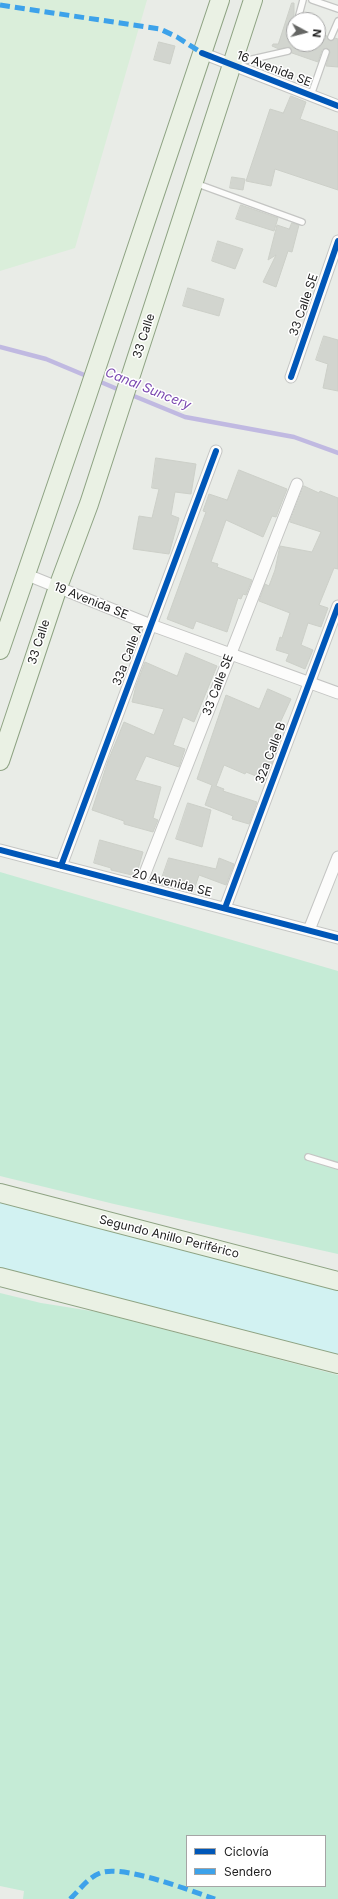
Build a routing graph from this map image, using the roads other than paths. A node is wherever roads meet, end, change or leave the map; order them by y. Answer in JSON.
{"nodes":[{"id":1,"x":220,"y":0,"type":"edge"},
{"id":2,"x":253,"y":0,"type":"edge"},
{"id":3,"x":304,"y":0,"type":"edge"},
{"id":4,"x":312,"y":0,"type":"edge"},
{"id":5,"x":338,"y":10,"type":"edge"},
{"id":6,"x":300,"y":12,"type":"edge"},
{"id":7,"x":338,"y":21,"type":"edge"},
{"id":8,"x":331,"y":37,"type":"dead end"},
{"id":9,"x":288,"y":52,"type":"dead end"},
{"id":10,"x":326,"y":52,"type":"dead end"},
{"id":11,"x":202,"y":53,"type":"junction"},
{"id":12,"x":231,"y":64,"type":"junction"},
{"id":13,"x":311,"y":95,"type":"junction"},
{"id":14,"x":338,"y":106,"type":"edge"},
{"id":15,"x":193,"y":183,"type":"junction"},
{"id":16,"x":302,"y":222,"type":"dead end"},
{"id":17,"x":338,"y":241,"type":"edge"},
{"id":18,"x":291,"y":377,"type":"dead end"},
{"id":19,"x":216,"y":451,"type":"dead end"},
{"id":20,"x":297,"y":484,"type":"dead end"},
{"id":21,"x":25,"y":574,"type":"junction"},
{"id":22,"x":58,"y":587,"type":"junction"},
{"id":23,"x":338,"y":606,"type":"edge"},
{"id":24,"x":151,"y":625,"type":"junction"},
{"id":25,"x":0,"y":650,"type":"edge"},
{"id":26,"x":230,"y":654,"type":"junction"},
{"id":27,"x":309,"y":683,"type":"junction"},
{"id":28,"x":338,"y":693,"type":"edge"},
{"id":29,"x":0,"y":761,"type":"edge"},
{"id":30,"x":0,"y":850,"type":"edge"},
{"id":31,"x":338,"y":857,"type":"edge"},
{"id":32,"x":61,"y":866,"type":"junction"},
{"id":33,"x":140,"y":886,"type":"junction"},
{"id":34,"x":225,"y":908,"type":"junction"},
{"id":35,"x":309,"y":930,"type":"junction"},
{"id":36,"x":338,"y":938,"type":"edge"},
{"id":37,"x":308,"y":1157,"type":"dead end"},
{"id":38,"x":338,"y":1166,"type":"edge"},
{"id":39,"x":0,"y":1193,"type":"edge"},
{"id":40,"x":0,"y":1278,"type":"edge"},
{"id":41,"x":338,"y":1281,"type":"edge"},
{"id":42,"x":338,"y":1364,"type":"edge"}],
"edges":[{"from":1,"to":11,"type":"main road"},
{"from":2,"to":12,"type":"main road","name":"33 Calle"},
{"from":3,"to":6,"type":"lane"},
{"from":4,"to":5,"type":"lane"},
{"from":7,"to":8,"type":"lane"},
{"from":9,"to":12,"type":"lane"},
{"from":10,"to":13,"type":"lane"},
{"from":11,"to":12,"type":"street","name":"16 Avenida SE"},
{"from":11,"to":21,"type":"main road"},
{"from":12,"to":13,"type":"street","name":"16 Avenida SE"},
{"from":12,"to":15,"type":"main road","name":"33 Calle"},
{"from":13,"to":14,"type":"street","name":"16 Avenida SE"},
{"from":15,"to":16,"type":"lane"},
{"from":15,"to":22,"type":"main road","name":"33 Calle"},
{"from":17,"to":18,"type":"street","name":"33 Calle SE"},
{"from":19,"to":24,"type":"street","name":"33a Calle A"},
{"from":20,"to":26,"type":"street","name":"33 Calle SE"},
{"from":21,"to":22,"type":"street","name":"19 Avenida SE"},
{"from":21,"to":25,"type":"main road"},
{"from":22,"to":24,"type":"street","name":"19 Avenida SE"},
{"from":22,"to":29,"type":"main road","name":"33 Calle"},
{"from":23,"to":27,"type":"street","name":"32a Calle B"},
{"from":24,"to":26,"type":"street","name":"19 Avenida SE"},
{"from":24,"to":32,"type":"street","name":"33a Calle A"},
{"from":26,"to":27,"type":"street","name":"19 Avenida SE"},
{"from":26,"to":33,"type":"street","name":"33 Calle SE"},
{"from":27,"to":28,"type":"street","name":"19 Avenida SE"},
{"from":27,"to":34,"type":"street","name":"32a Calle B"},
{"from":30,"to":32,"type":"street","name":"20 Avenida SE"},
{"from":31,"to":35,"type":"street"},
{"from":32,"to":33,"type":"street","name":"20 Avenida SE"},
{"from":33,"to":34,"type":"street","name":"20 Avenida SE"},
{"from":34,"to":35,"type":"street","name":"20 Avenida SE"},
{"from":35,"to":36,"type":"street","name":"20 Avenida SE"},
{"from":37,"to":38,"type":"lane"},
{"from":39,"to":41,"type":"main road","name":"Segundo Anillo Periférico"},
{"from":40,"to":42,"type":"main road"}]}
